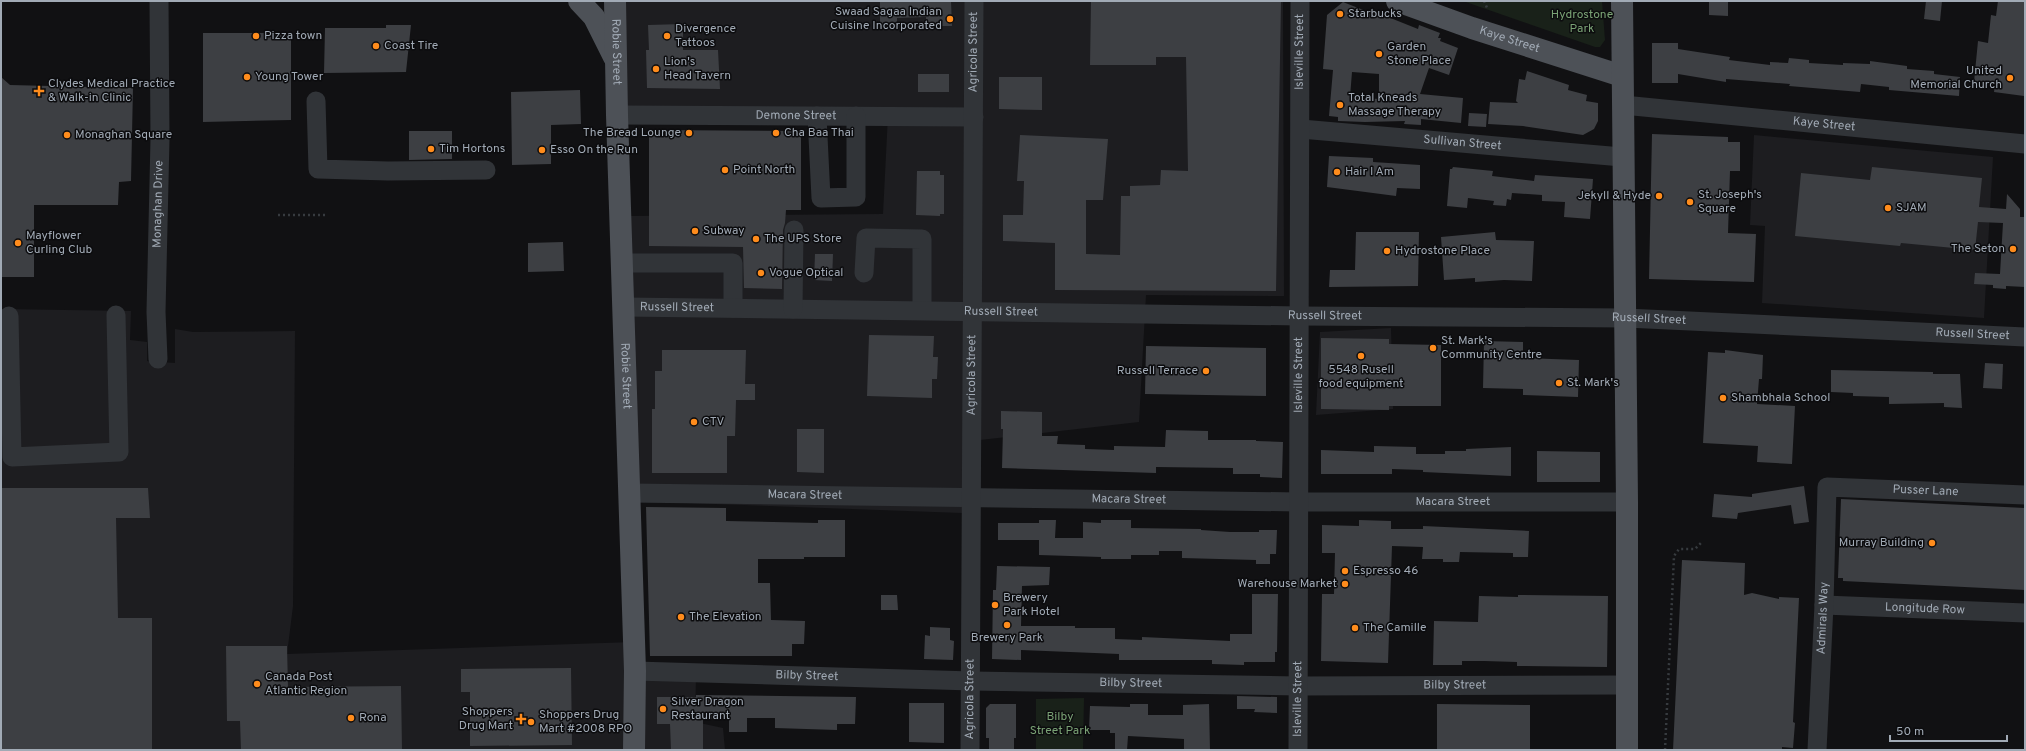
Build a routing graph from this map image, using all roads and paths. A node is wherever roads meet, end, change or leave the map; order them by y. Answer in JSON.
{"nodes":[{"id":1,"x":159,"y":1,"type":"edge"},
{"id":2,"x":579,"y":1,"type":"edge"},
{"id":3,"x":615,"y":1,"type":"edge"},
{"id":4,"x":974,"y":1,"type":"edge"},
{"id":5,"x":1300,"y":1,"type":"edge"},
{"id":6,"x":1397,"y":1,"type":"edge"},
{"id":7,"x":1484,"y":1,"type":"edge"},
{"id":8,"x":1622,"y":1,"type":"edge"},
{"id":9,"x":1488,"y":10,"type":"dead end"},
{"id":10,"x":617,"y":64,"type":"junction"},
{"id":11,"x":1622,"y":76,"type":"junction"},
{"id":12,"x":316,"y":101,"type":"dead end"},
{"id":13,"x":1623,"y":105,"type":"junction"},
{"id":14,"x":617,"y":115,"type":"junction"},
{"id":15,"x":817,"y":116,"type":"junction"},
{"id":16,"x":856,"y":116,"type":"junction"},
{"id":17,"x":974,"y":117,"type":"junction"},
{"id":18,"x":1301,"y":129,"type":"junction"},
{"id":19,"x":2025,"y":144,"type":"edge"},
{"id":20,"x":1622,"y":157,"type":"junction"},
{"id":21,"x":486,"y":170,"type":"dead end"},
{"id":22,"x":278,"y":215,"type":"dead end"},
{"id":23,"x":325,"y":215,"type":"dead end"},
{"id":24,"x":794,"y":230,"type":"dead end"},
{"id":25,"x":622,"y":263,"type":"junction"},
{"id":26,"x":864,"y":273,"type":"dead end"},
{"id":27,"x":624,"y":307,"type":"junction"},
{"id":28,"x":732,"y":308,"type":"junction"},
{"id":29,"x":794,"y":309,"type":"junction"},
{"id":30,"x":922,"y":310,"type":"junction"},
{"id":31,"x":973,"y":311,"type":"junction"},
{"id":32,"x":116,"y":315,"type":"dead end"},
{"id":33,"x":9,"y":316,"type":"dead end"},
{"id":34,"x":1300,"y":316,"type":"junction"},
{"id":35,"x":1626,"y":318,"type":"junction"},
{"id":36,"x":2025,"y":337,"type":"edge"},
{"id":37,"x":158,"y":359,"type":"dead end"},
{"id":38,"x":1827,"y":487,"type":"joint"},
{"id":39,"x":630,"y":493,"type":"junction"},
{"id":40,"x":2025,"y":495,"type":"edge"},
{"id":41,"x":971,"y":497,"type":"junction"},
{"id":42,"x":1298,"y":502,"type":"junction"},
{"id":43,"x":1627,"y":502,"type":"junction"},
{"id":44,"x":1701,"y":543,"type":"dead end"},
{"id":45,"x":1824,"y":605,"type":"junction"},
{"id":46,"x":2025,"y":613,"type":"edge"},
{"id":47,"x":635,"y":671,"type":"junction"},
{"id":48,"x":972,"y":681,"type":"junction"},
{"id":49,"x":1627,"y":685,"type":"junction"},
{"id":50,"x":1298,"y":686,"type":"junction"},
{"id":51,"x":634,"y":750,"type":"edge"},
{"id":52,"x":970,"y":750,"type":"edge"},
{"id":53,"x":1298,"y":750,"type":"edge"},
{"id":54,"x":1627,"y":750,"type":"edge"},
{"id":55,"x":1665,"y":750,"type":"edge"},
{"id":56,"x":1817,"y":750,"type":"edge"}],
"edges":[{"from":1,"to":37,"type":"street","name":"Monaghan Drive"},
{"from":2,"to":10,"type":"main road"},
{"from":3,"to":10,"type":"main road","name":"Robie Street"},
{"from":4,"to":17,"type":"street","name":"Agricola Street"},
{"from":5,"to":18,"type":"street","name":"Isleville Street"},
{"from":6,"to":11,"type":"main road","name":"Kaye Street"},
{"from":7,"to":9,"type":"path"},
{"from":8,"to":11,"type":"main road"},
{"from":10,"to":14,"type":"main road","name":"Robie Street"},
{"from":11,"to":13,"type":"main road"},
{"from":12,"to":21,"type":"street"},
{"from":13,"to":19,"type":"street","name":"Kaye Street"},
{"from":13,"to":20,"type":"main road"},
{"from":14,"to":15,"type":"street","name":"Demone Street"},
{"from":14,"to":25,"type":"main road","name":"Robie Street"},
{"from":15,"to":16,"type":"street","name":"Demone Street"},
{"from":15,"to":16,"type":"street"},
{"from":16,"to":17,"type":"street","name":"Demone Street"},
{"from":17,"to":31,"type":"street","name":"Agricola Street"},
{"from":18,"to":20,"type":"street","name":"Sullivan Street"},
{"from":18,"to":34,"type":"street","name":"Isleville Street"},
{"from":20,"to":35,"type":"main road"},
{"from":22,"to":23,"type":"path"},
{"from":24,"to":29,"type":"street"},
{"from":25,"to":27,"type":"main road","name":"Robie Street"},
{"from":25,"to":28,"type":"street"},
{"from":26,"to":30,"type":"street"},
{"from":27,"to":28,"type":"street","name":"Russell Street"},
{"from":27,"to":39,"type":"main road","name":"Robie Street"},
{"from":28,"to":29,"type":"street","name":"Russell Street"},
{"from":29,"to":30,"type":"street","name":"Russell Street"},
{"from":30,"to":31,"type":"street","name":"Russell Street"},
{"from":31,"to":34,"type":"street","name":"Russell Street"},
{"from":31,"to":41,"type":"street","name":"Agricola Street"},
{"from":32,"to":33,"type":"street"},
{"from":34,"to":35,"type":"street","name":"Russell Street"},
{"from":34,"to":42,"type":"street","name":"Isleville Street"},
{"from":35,"to":36,"type":"street","name":"Russell Street"},
{"from":35,"to":43,"type":"main road"},
{"from":38,"to":40,"type":"street","name":"Pusser Lane"},
{"from":38,"to":45,"type":"street","name":"Admirals Way"},
{"from":39,"to":41,"type":"street","name":"Macara Street"},
{"from":39,"to":47,"type":"main road","name":"Robie Street"},
{"from":41,"to":42,"type":"street","name":"Macara Street"},
{"from":41,"to":48,"type":"street","name":"Agricola Street"},
{"from":42,"to":43,"type":"street","name":"Macara Street"},
{"from":42,"to":50,"type":"street","name":"Isleville Street"},
{"from":43,"to":49,"type":"main road"},
{"from":44,"to":55,"type":"path"},
{"from":45,"to":46,"type":"street","name":"Longitude Row"},
{"from":45,"to":56,"type":"street","name":"Admirals Way"},
{"from":47,"to":48,"type":"street","name":"Bilby Street"},
{"from":47,"to":51,"type":"main road","name":"Robie Street"},
{"from":48,"to":50,"type":"street","name":"Bilby Street"},
{"from":48,"to":52,"type":"street","name":"Agricola Street"},
{"from":49,"to":50,"type":"street","name":"Bilby Street"},
{"from":49,"to":54,"type":"main road"},
{"from":50,"to":53,"type":"street","name":"Isleville Street"}]}
